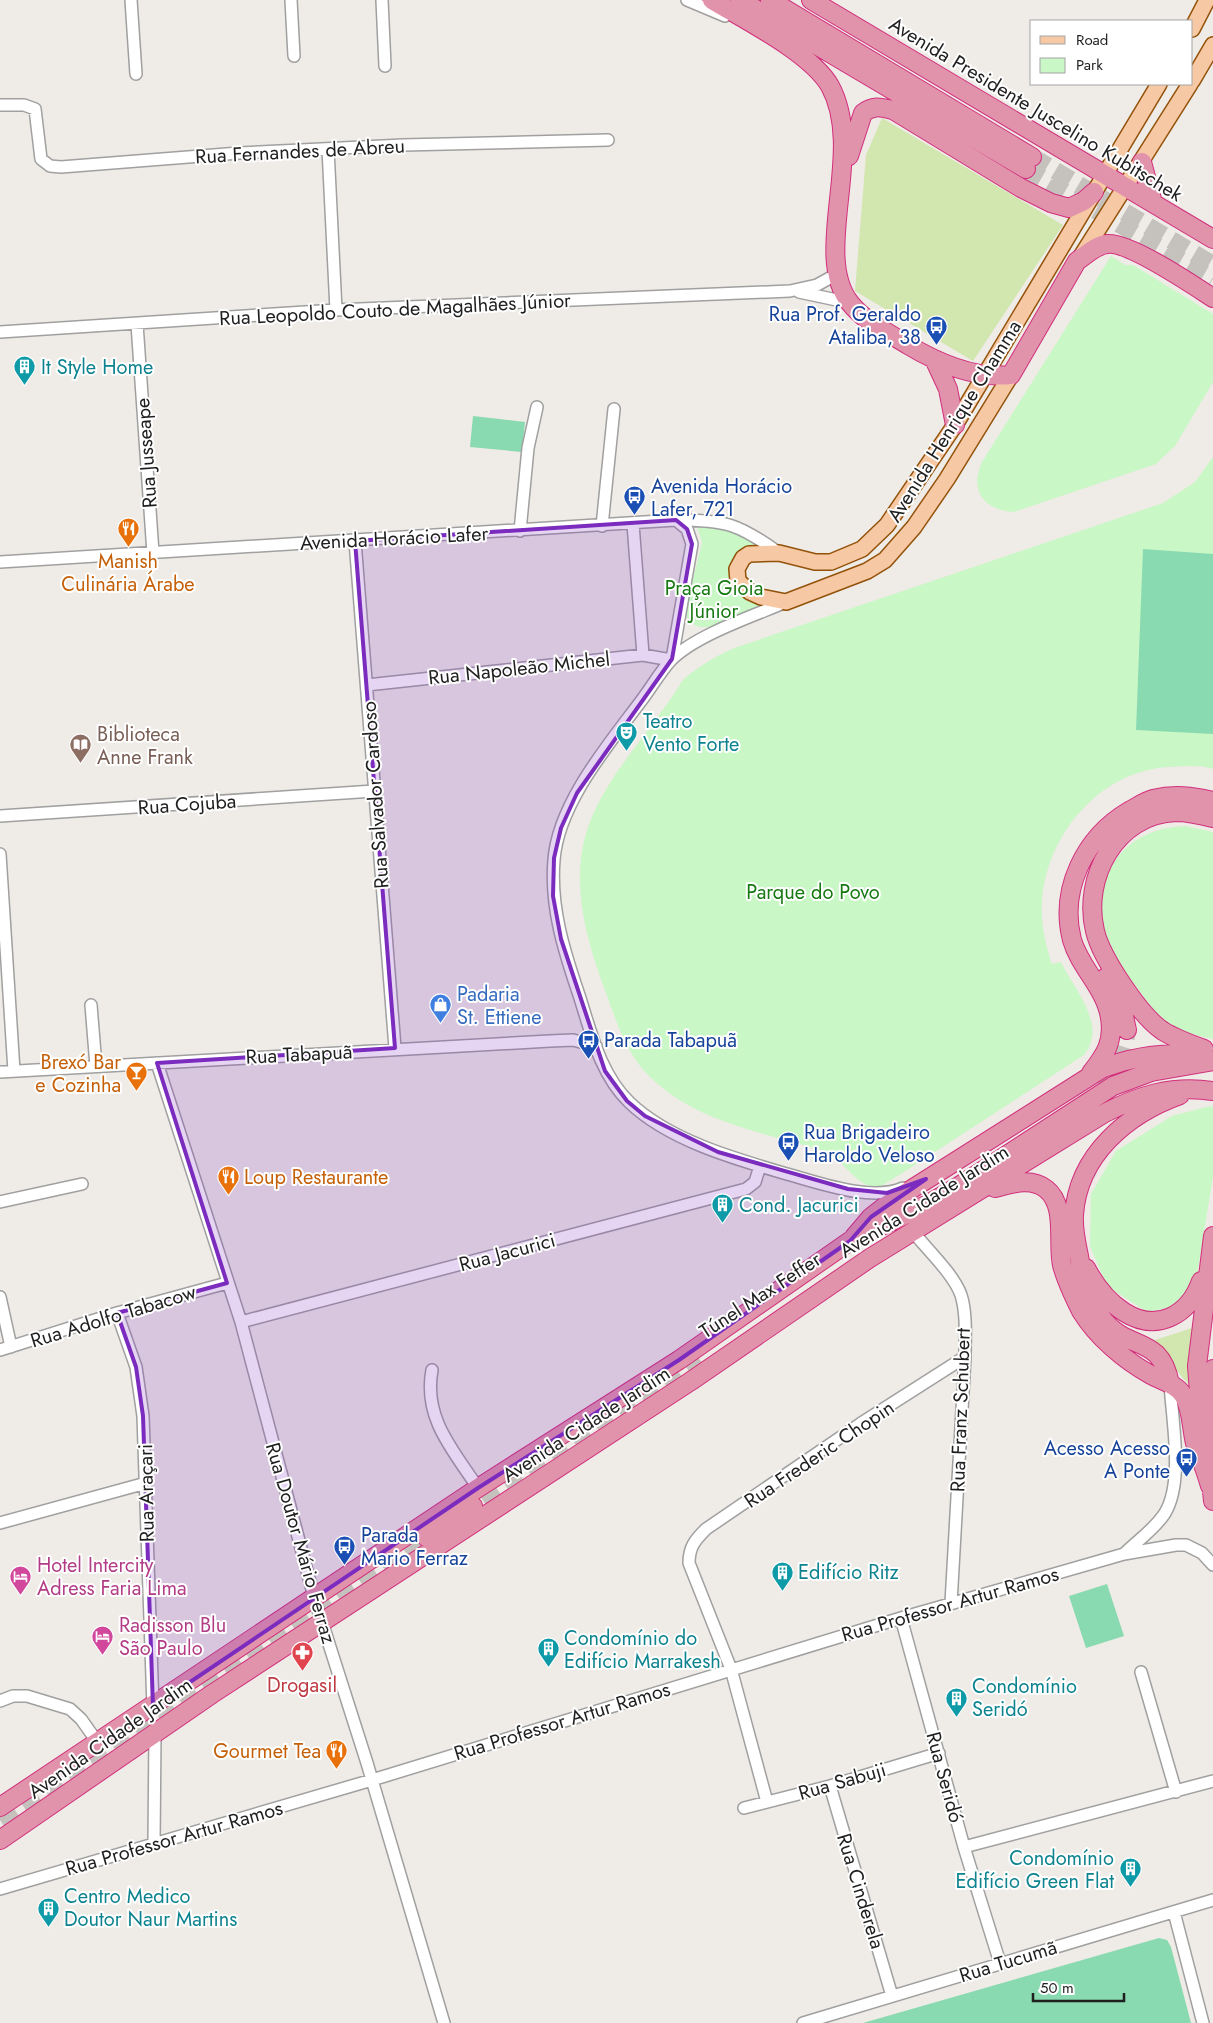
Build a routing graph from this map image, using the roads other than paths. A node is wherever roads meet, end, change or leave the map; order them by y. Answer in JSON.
{"nodes":[{"id":1,"x":131,"y":0,"type":"edge"},
{"id":2,"x":292,"y":0,"type":"edge"},
{"id":3,"x":382,"y":0,"type":"edge"},
{"id":4,"x":688,"y":0,"type":"edge"},
{"id":5,"x":712,"y":0,"type":"edge"},
{"id":6,"x":740,"y":0,"type":"edge"},
{"id":7,"x":770,"y":0,"type":"edge"},
{"id":8,"x":811,"y":0,"type":"edge"},
{"id":9,"x":1207,"y":0,"type":"edge"},
{"id":10,"x":1193,"y":27,"type":"edge"},
{"id":11,"x":769,"y":34,"type":"junction"},
{"id":12,"x":1213,"y":45,"type":"edge"},
{"id":13,"x":294,"y":56,"type":"dead end"},
{"id":14,"x":385,"y":66,"type":"dead end"},
{"id":15,"x":136,"y":74,"type":"dead end"},
{"id":16,"x":1193,"y":79,"type":"edge"},
{"id":17,"x":1159,"y":85,"type":"edge"},
{"id":18,"x":1189,"y":85,"type":"edge"},
{"id":19,"x":0,"y":105,"type":"edge"},
{"id":20,"x":608,"y":140,"type":"dead end"},
{"id":21,"x":328,"y":149,"type":"junction"},
{"id":22,"x":1142,"y":162,"type":"junction"},
{"id":23,"x":843,"y":176,"type":"junction"},
{"id":24,"x":1099,"y":184,"type":"junction"},
{"id":25,"x":1126,"y":187,"type":"junction"},
{"id":26,"x":1153,"y":203,"type":"junction"},
{"id":27,"x":1213,"y":239,"type":"edge"},
{"id":28,"x":1077,"y":262,"type":"junction"},
{"id":29,"x":837,"y":274,"type":"junction"},
{"id":30,"x":790,"y":291,"type":"junction"},
{"id":31,"x":1213,"y":298,"type":"edge"},
{"id":32,"x":851,"y":303,"type":"junction"},
{"id":33,"x":336,"y":310,"type":"junction"},
{"id":34,"x":138,"y":324,"type":"junction"},
{"id":35,"x":0,"y":332,"type":"edge"},
{"id":36,"x":935,"y":361,"type":"junction"},
{"id":37,"x":984,"y":375,"type":"junction"},
{"id":38,"x":1011,"y":375,"type":"junction"},
{"id":39,"x":537,"y":407,"type":"dead end"},
{"id":40,"x":614,"y":409,"type":"dead end"},
{"id":41,"x":955,"y":425,"type":"junction"},
{"id":42,"x":676,"y":520,"type":"junction"},
{"id":43,"x":633,"y":524,"type":"junction"},
{"id":44,"x":602,"y":526,"type":"junction"},
{"id":45,"x":520,"y":531,"type":"junction"},
{"id":46,"x":355,"y":541,"type":"junction"},
{"id":47,"x":153,"y":553,"type":"junction"},
{"id":48,"x":779,"y":553,"type":"junction"},
{"id":49,"x":0,"y":562,"type":"edge"},
{"id":50,"x":786,"y":602,"type":"junction"},
{"id":51,"x":643,"y":655,"type":"junction"},
{"id":52,"x":671,"y":660,"type":"junction"},
{"id":53,"x":366,"y":685,"type":"junction"},
{"id":54,"x":374,"y":792,"type":"junction"},
{"id":55,"x":1213,"y":801,"type":"edge"},
{"id":56,"x":0,"y":816,"type":"edge"},
{"id":57,"x":1213,"y":818,"type":"edge"},
{"id":58,"x":1115,"y":819,"type":"junction"},
{"id":59,"x":0,"y":854,"type":"edge"},
{"id":60,"x":91,"y":1005,"type":"dead end"},
{"id":61,"x":1126,"y":1030,"type":"tunnel mouth"},
{"id":62,"x":596,"y":1046,"type":"junction"},
{"id":63,"x":395,"y":1048,"type":"junction"},
{"id":64,"x":1213,"y":1052,"type":"edge"},
{"id":65,"x":1213,"y":1057,"type":"edge"},
{"id":66,"x":1213,"y":1061,"type":"edge"},
{"id":67,"x":157,"y":1063,"type":"junction"},
{"id":68,"x":96,"y":1066,"type":"junction"},
{"id":69,"x":14,"y":1071,"type":"junction"},
{"id":70,"x":0,"y":1072,"type":"edge"},
{"id":71,"x":1094,"y":1079,"type":"junction"},
{"id":72,"x":1206,"y":1090,"type":"edge"},
{"id":73,"x":1103,"y":1114,"type":"junction"},
{"id":74,"x":760,"y":1166,"type":"junction"},
{"id":75,"x":926,"y":1180,"type":"junction"},
{"id":76,"x":82,"y":1184,"type":"dead end"},
{"id":77,"x":980,"y":1192,"type":"junction"},
{"id":78,"x":0,"y":1202,"type":"edge"},
{"id":79,"x":914,"y":1233,"type":"junction"},
{"id":80,"x":1213,"y":1236,"type":"edge"},
{"id":81,"x":850,"y":1241,"type":"junction"},
{"id":82,"x":1079,"y":1257,"type":"junction"},
{"id":83,"x":1209,"y":1260,"type":"junction"},
{"id":84,"x":227,"y":1283,"type":"junction"},
{"id":85,"x":0,"y":1297,"type":"edge"},
{"id":86,"x":117,"y":1313,"type":"junction"},
{"id":87,"x":241,"y":1322,"type":"junction"},
{"id":88,"x":6,"y":1349,"type":"edge"},
{"id":89,"x":966,"y":1358,"type":"junction"},
{"id":90,"x":679,"y":1360,"type":"junction"},
{"id":91,"x":700,"y":1360,"type":"tunnel mouth"},
{"id":92,"x":1213,"y":1368,"type":"edge"},
{"id":93,"x":432,"y":1370,"type":"dead end"},
{"id":94,"x":1170,"y":1384,"type":"junction"},
{"id":95,"x":1206,"y":1431,"type":"junction"},
{"id":96,"x":146,"y":1482,"type":"junction"},
{"id":97,"x":478,"y":1488,"type":"junction"},
{"id":98,"x":1212,"y":1493,"type":"edge"},
{"id":99,"x":0,"y":1523,"type":"edge"},
{"id":100,"x":426,"y":1537,"type":"tunnel mouth"},
{"id":101,"x":1124,"y":1554,"type":"junction"},
{"id":102,"x":1213,"y":1565,"type":"edge"},
{"id":103,"x":314,"y":1596,"type":"junction"},
{"id":104,"x":951,"y":1604,"type":"junction"},
{"id":105,"x":901,"y":1618,"type":"junction"},
{"id":106,"x":323,"y":1620,"type":"junction"},
{"id":107,"x":731,"y":1669,"type":"junction"},
{"id":108,"x":1141,"y":1672,"type":"dead end"},
{"id":109,"x":0,"y":1701,"type":"edge"},
{"id":110,"x":153,"y":1706,"type":"junction"},
{"id":111,"x":155,"y":1733,"type":"junction"},
{"id":112,"x":98,"y":1743,"type":"junction"},
{"id":113,"x":939,"y":1753,"type":"junction"},
{"id":114,"x":372,"y":1780,"type":"junction"},
{"id":115,"x":1213,"y":1781,"type":"edge"},
{"id":116,"x":830,"y":1786,"type":"junction"},
{"id":117,"x":1176,"y":1792,"type":"junction"},
{"id":118,"x":767,"y":1802,"type":"junction"},
{"id":119,"x":0,"y":1807,"type":"edge"},
{"id":120,"x":744,"y":1808,"type":"dead end"},
{"id":121,"x":0,"y":1840,"type":"edge"},
{"id":122,"x":154,"y":1844,"type":"junction"},
{"id":123,"x":964,"y":1847,"type":"junction"},
{"id":124,"x":0,"y":1889,"type":"edge"},
{"id":125,"x":1213,"y":1900,"type":"edge"},
{"id":126,"x":1174,"y":1912,"type":"junction"},
{"id":127,"x":1000,"y":1963,"type":"junction"},
{"id":128,"x":892,"y":1996,"type":"junction"},
{"id":129,"x":444,"y":2023,"type":"edge"},
{"id":130,"x":803,"y":2023,"type":"edge"},
{"id":131,"x":1203,"y":2023,"type":"edge"}],
"edges":[{"from":1,"to":15,"type":"street"},
{"from":2,"to":13,"type":"street"},
{"from":3,"to":14,"type":"street"},
{"from":4,"to":11,"type":"street"},
{"from":5,"to":11,"type":"highway"},
{"from":6,"to":7,"type":"highway"},
{"from":8,"to":24,"type":"highway","name":"Avenida Presidente Juscelino Kubitschek"},
{"from":9,"to":10,"type":"main road"},
{"from":11,"to":23,"type":"highway"},
{"from":12,"to":16,"type":"main road","name":"Avenida Henrique Chamma"},
{"from":17,"to":24,"type":"main road","name":"Avenida Henrique Chamma"},
{"from":18,"to":22,"type":"main road","name":"Avenida Henrique Chamma"},
{"from":19,"to":21,"type":"street","name":"Rua Fernandes de Abreu"},
{"from":20,"to":21,"type":"street","name":"Rua Fernandes de Abreu"},
{"from":21,"to":33,"type":"street"},
{"from":22,"to":25,"type":"main road","name":"Avenida Henrique Chamma"},
{"from":22,"to":26,"type":"highway"},
{"from":23,"to":24,"type":"highway"},
{"from":23,"to":29,"type":"highway"},
{"from":24,"to":25,"type":"highway","name":"Avenida Presidente Juscelino Kubitschek"},
{"from":24,"to":37,"type":"main road","name":"Avenida Henrique Chamma"},
{"from":25,"to":26,"type":"highway","name":"Avenida Presidente Juscelino Kubitschek"},
{"from":25,"to":28,"type":"main road","name":"Avenida Henrique Chamma"},
{"from":26,"to":27,"type":"highway","name":"Avenida Presidente Juscelino Kubitschek"},
{"from":28,"to":31,"type":"highway"},
{"from":28,"to":38,"type":"highway","name":"Avenida Henrique Chamma"},
{"from":29,"to":30,"type":"street","name":"Rua Leopoldo Couto de Magalhães Júnior"},
{"from":29,"to":32,"type":"highway"},
{"from":30,"to":32,"type":"street","name":"Rua Leopoldo Couto de Magalhães Júnior"},
{"from":30,"to":33,"type":"street","name":"Rua Leopoldo Couto de Magalhães Júnior"},
{"from":32,"to":36,"type":"highway"},
{"from":33,"to":34,"type":"street","name":"Rua Leopoldo Couto de Magalhães Júnior"},
{"from":34,"to":35,"type":"street","name":"Rua Leopoldo Couto de Magalhães Júnior"},
{"from":34,"to":47,"type":"street","name":"Rua Jusseape"},
{"from":36,"to":37,"type":"highway"},
{"from":36,"to":41,"type":"highway"},
{"from":37,"to":38,"type":"highway"},
{"from":37,"to":41,"type":"main road","name":"Avenida Henrique Chamma"},
{"from":38,"to":50,"type":"main road","name":"Avenida Henrique Chamma"},
{"from":39,"to":45,"type":"street"},
{"from":40,"to":44,"type":"street"},
{"from":41,"to":48,"type":"main road","name":"Avenida Henrique Chamma"},
{"from":42,"to":43,"type":"street","name":"Avenida Horácio Lafer"},
{"from":42,"to":48,"type":"street","name":"Avenida Horácio Lafer"},
{"from":42,"to":52,"type":"street"},
{"from":43,"to":44,"type":"street","name":"Avenida Horácio Lafer"},
{"from":43,"to":51,"type":"street"},
{"from":44,"to":45,"type":"street","name":"Avenida Horácio Lafer"},
{"from":45,"to":46,"type":"street","name":"Avenida Horácio Lafer"},
{"from":46,"to":47,"type":"street","name":"Avenida Horácio Lafer"},
{"from":46,"to":53,"type":"street","name":"Rua Salvador Cardoso"},
{"from":47,"to":49,"type":"street","name":"Avenida Horácio Lafer"},
{"from":48,"to":50,"type":"main road","name":"Avenida Henrique Chamma"},
{"from":50,"to":52,"type":"street"},
{"from":51,"to":52,"type":"street","name":"Rua Napoleão Michel"},
{"from":51,"to":53,"type":"street","name":"Rua Napoleão Michel"},
{"from":52,"to":62,"type":"street"},
{"from":53,"to":54,"type":"street","name":"Rua Salvador Cardoso"},
{"from":54,"to":56,"type":"street","name":"Rua Cojuba"},
{"from":54,"to":63,"type":"street","name":"Rua Salvador Cardoso"},
{"from":55,"to":58,"type":"highway"},
{"from":57,"to":64,"type":"highway"},
{"from":58,"to":61,"type":"highway"},
{"from":58,"to":71,"type":"highway"},
{"from":59,"to":69,"type":"street"},
{"from":60,"to":68,"type":"street"},
{"from":62,"to":63,"type":"street","name":"Rua Tabapuã"},
{"from":62,"to":74,"type":"street"},
{"from":63,"to":67,"type":"street","name":"Rua Tabapuã"},
{"from":65,"to":71,"type":"highway","name":"Avenida Cidade Jardim"},
{"from":66,"to":81,"type":"highway","name":"Avenida Cidade Jardim"},
{"from":67,"to":68,"type":"street","name":"Rua Tabapuã"},
{"from":67,"to":84,"type":"street","name":"Rua Doutor Mário Ferraz"},
{"from":68,"to":69,"type":"street","name":"Rua Tabapuã"},
{"from":69,"to":70,"type":"street","name":"Rua Tabapuã"},
{"from":71,"to":75,"type":"highway","name":"Avenida Cidade Jardim"},
{"from":71,"to":81,"type":"highway"},
{"from":72,"to":73,"type":"highway","name":"Avenida Cidade Jardim"},
{"from":72,"to":82,"type":"highway"},
{"from":73,"to":77,"type":"highway","name":"Avenida Cidade Jardim"},
{"from":73,"to":91,"type":"highway","name":"Túnel Max Feffer"},
{"from":74,"to":75,"type":"street"},
{"from":74,"to":87,"type":"street","name":"Rua Jacurici"},
{"from":75,"to":81,"type":"highway","name":"Avenida Cidade Jardim"},
{"from":76,"to":78,"type":"street"},
{"from":77,"to":79,"type":"highway","name":"Avenida Cidade Jardim"},
{"from":77,"to":94,"type":"highway"},
{"from":79,"to":89,"type":"street","name":"Rua Franz Schubert"},
{"from":79,"to":106,"type":"highway","name":"Avenida Cidade Jardim"},
{"from":80,"to":83,"type":"highway"},
{"from":81,"to":90,"type":"highway","name":"Avenida Cidade Jardim"},
{"from":82,"to":83,"type":"highway"},
{"from":82,"to":94,"type":"highway"},
{"from":83,"to":95,"type":"highway"},
{"from":84,"to":86,"type":"street","name":"Rua Adolfo Tabacow"},
{"from":84,"to":87,"type":"street","name":"Rua Doutor Mário Ferraz"},
{"from":85,"to":88,"type":"street"},
{"from":86,"to":88,"type":"street","name":"Rua Adolfo Tabacow"},
{"from":86,"to":96,"type":"street","name":"Rua Araçari"},
{"from":87,"to":103,"type":"street","name":"Rua Doutor Mário Ferraz"},
{"from":89,"to":104,"type":"street","name":"Rua Franz Schubert"},
{"from":89,"to":107,"type":"street","name":"Rua Frederic Chopin"},
{"from":90,"to":97,"type":"highway","name":"Avenida Cidade Jardim"},
{"from":90,"to":100,"type":"highway"},
{"from":92,"to":95,"type":"highway"},
{"from":93,"to":97,"type":"street"},
{"from":94,"to":98,"type":"highway"},
{"from":94,"to":101,"type":"street","name":"Rua Professor Artur Ramos"},
{"from":95,"to":98,"type":"highway"},
{"from":96,"to":99,"type":"street"},
{"from":96,"to":110,"type":"street","name":"Rua Araçari"},
{"from":97,"to":103,"type":"highway","name":"Avenida Cidade Jardim"},
{"from":101,"to":102,"type":"street","name":"Rua Professor Artur Ramos"},
{"from":101,"to":104,"type":"street","name":"Rua Professor Artur Ramos"},
{"from":103,"to":106,"type":"street","name":"Rua Doutor Mário Ferraz"},
{"from":103,"to":110,"type":"highway","name":"Avenida Cidade Jardim"},
{"from":104,"to":105,"type":"street","name":"Rua Professor Artur Ramos"},
{"from":105,"to":107,"type":"street","name":"Rua Professor Artur Ramos"},
{"from":105,"to":113,"type":"street","name":"Rua Seridó"},
{"from":106,"to":111,"type":"highway","name":"Avenida Cidade Jardim"},
{"from":106,"to":114,"type":"street","name":"Rua Doutor Mário Ferraz"},
{"from":107,"to":114,"type":"street","name":"Rua Professor Artur Ramos"},
{"from":107,"to":118,"type":"street"},
{"from":108,"to":117,"type":"street"},
{"from":109,"to":112,"type":"street"},
{"from":110,"to":112,"type":"highway","name":"Avenida Cidade Jardim"},
{"from":111,"to":121,"type":"highway","name":"Avenida Cidade Jardim"},
{"from":111,"to":122,"type":"street"},
{"from":112,"to":119,"type":"highway","name":"Avenida Cidade Jardim"},
{"from":113,"to":116,"type":"street","name":"Rua Sabuji"},
{"from":113,"to":123,"type":"street","name":"Rua Seridó"},
{"from":114,"to":122,"type":"street","name":"Rua Professor Artur Ramos"},
{"from":114,"to":129,"type":"street","name":"Rua Doutor Mário Ferraz"},
{"from":115,"to":117,"type":"street"},
{"from":116,"to":118,"type":"street","name":"Rua Sabuji"},
{"from":116,"to":128,"type":"street","name":"Rua Cinderela"},
{"from":117,"to":123,"type":"street"},
{"from":118,"to":120,"type":"street","name":"Rua Sabuji"},
{"from":122,"to":124,"type":"street","name":"Rua Professor Artur Ramos"},
{"from":123,"to":127,"type":"street","name":"Rua Seridó"},
{"from":125,"to":126,"type":"street","name":"Rua Tucumã"},
{"from":126,"to":127,"type":"street","name":"Rua Tucumã"},
{"from":126,"to":131,"type":"street"},
{"from":127,"to":128,"type":"street","name":"Rua Tucumã"},
{"from":128,"to":130,"type":"street","name":"Rua Tucumã"}]}
